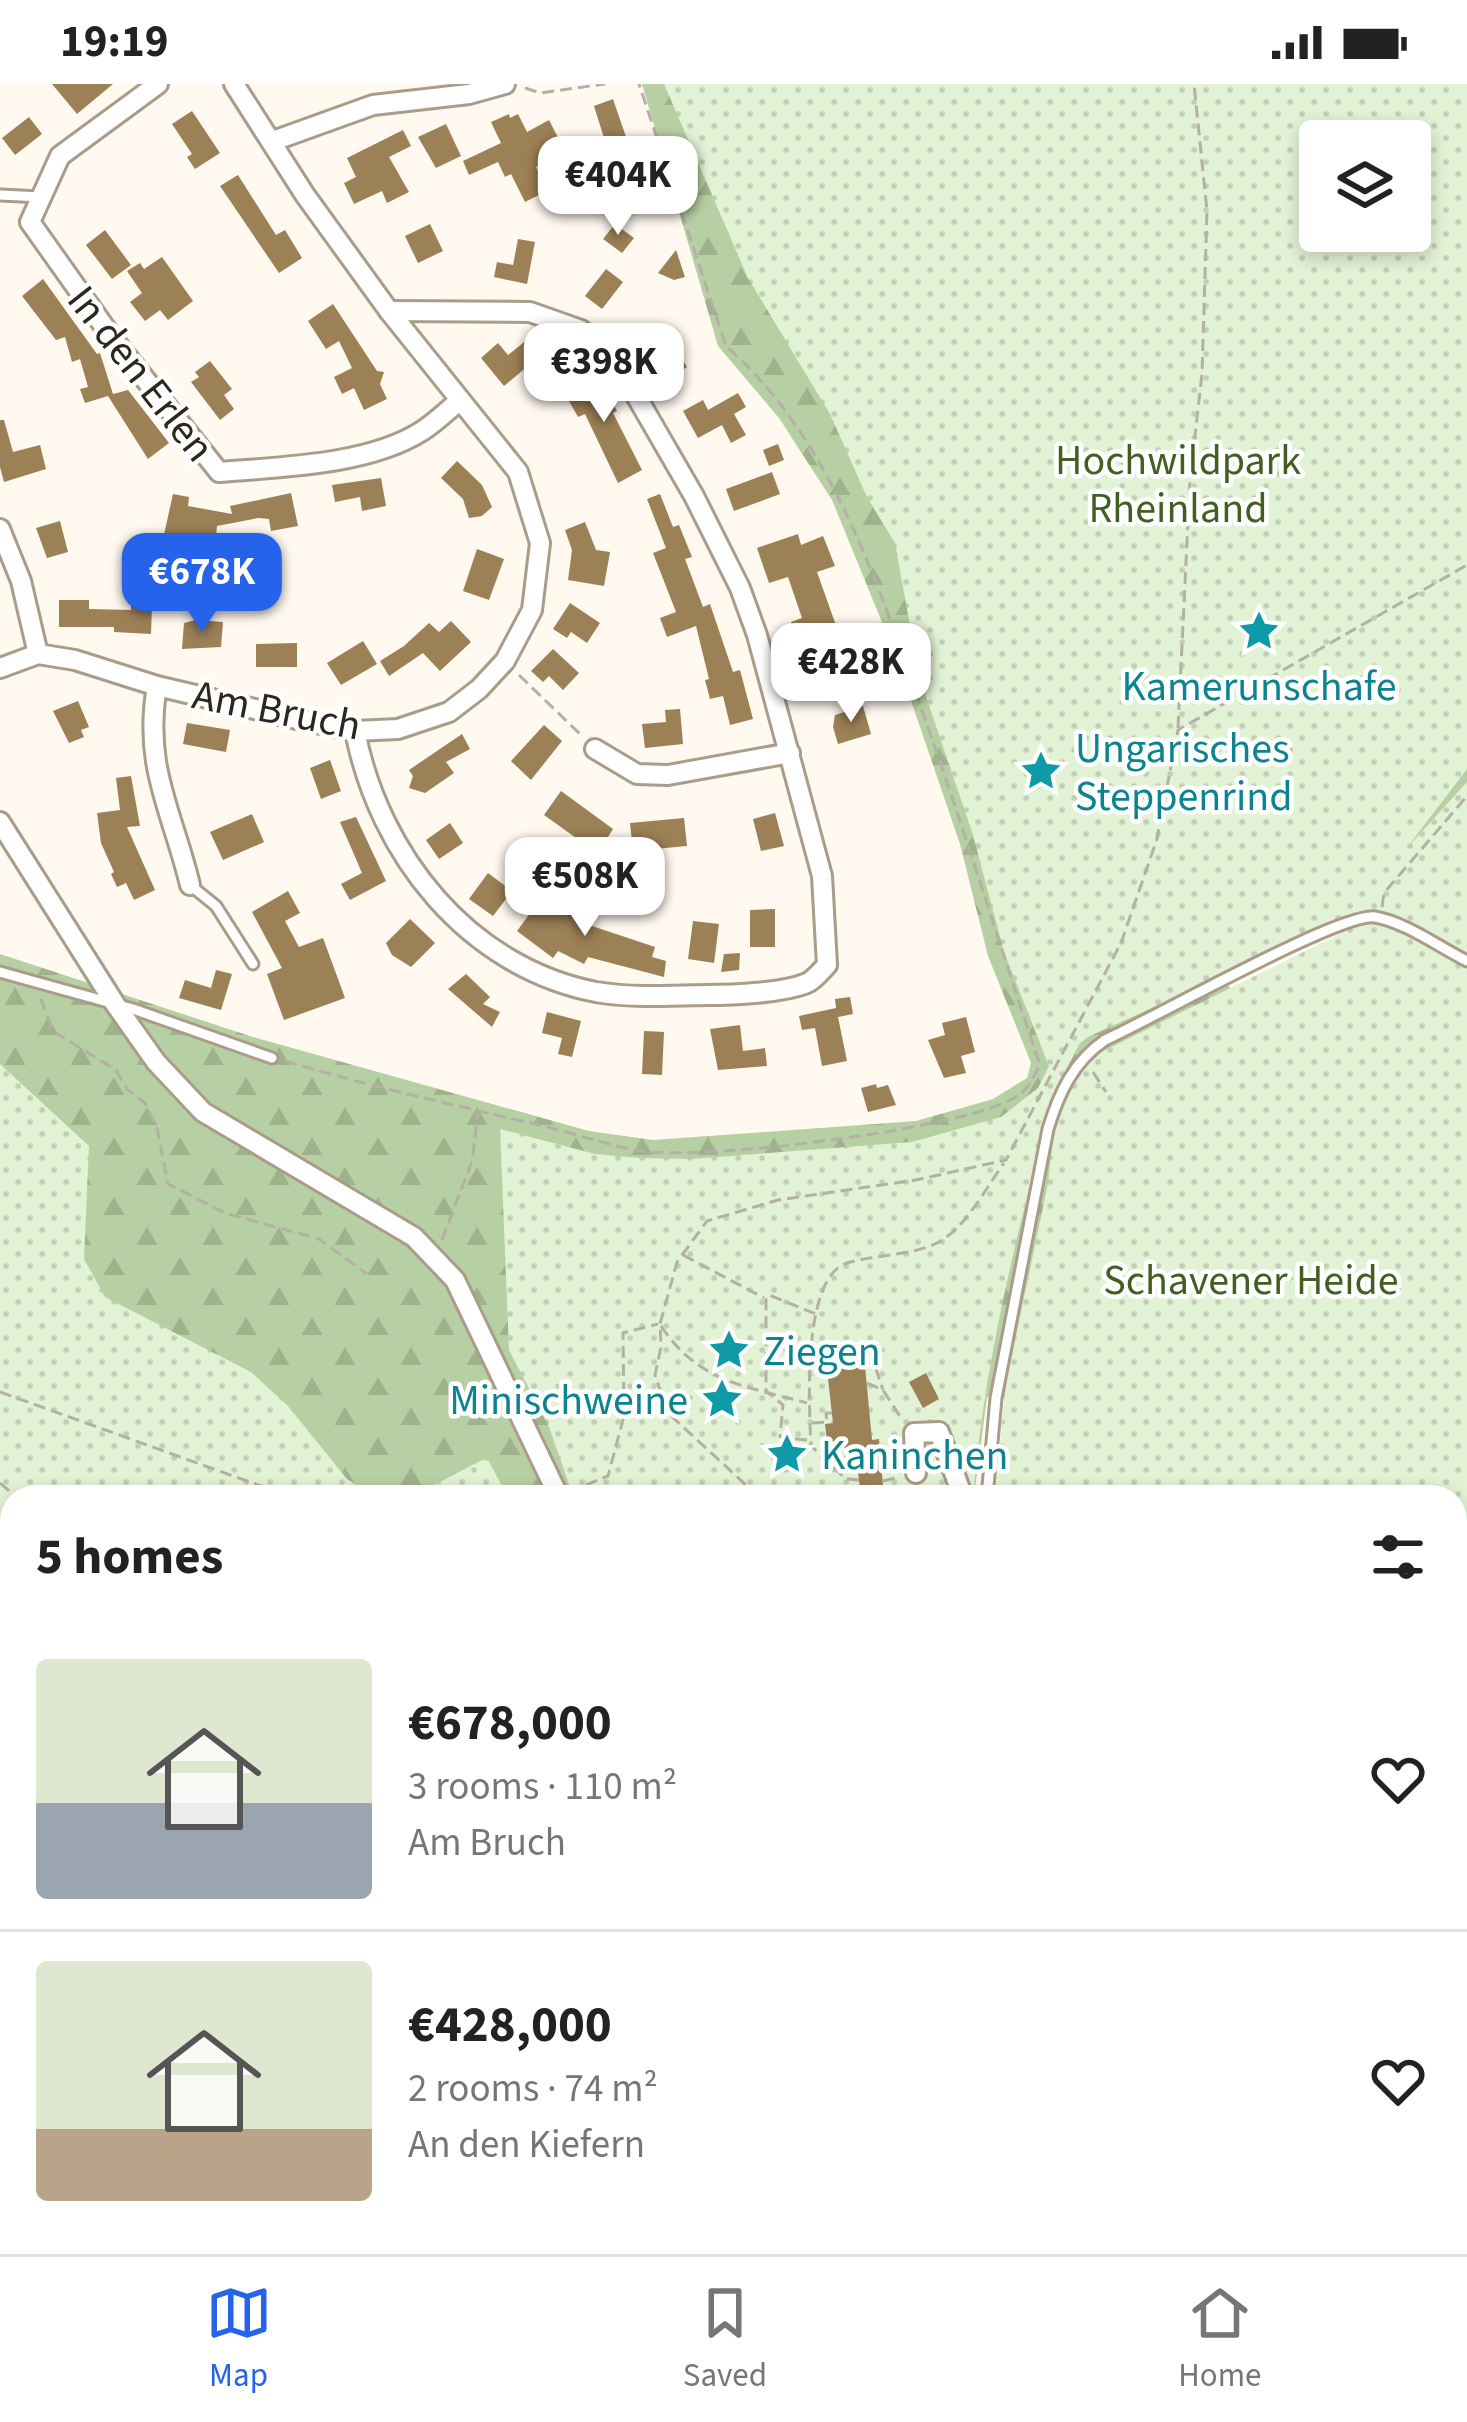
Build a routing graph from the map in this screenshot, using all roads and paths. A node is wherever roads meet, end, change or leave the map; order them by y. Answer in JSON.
{"nodes":[{"id":1,"x":158,"y":84,"type":"edge"},
{"id":2,"x":234,"y":84,"type":"edge"},
{"id":3,"x":509,"y":84,"type":"edge"},
{"id":4,"x":604,"y":84,"type":"edge"},
{"id":5,"x":639,"y":84,"type":"edge"},
{"id":6,"x":1194,"y":84,"type":"edge"},
{"id":7,"x":273,"y":141,"type":"junction"},
{"id":8,"x":0,"y":195,"type":"edge"},
{"id":9,"x":42,"y":197,"type":"junction"},
{"id":10,"x":389,"y":311,"type":"junction"},
{"id":11,"x":459,"y":401,"type":"junction"},
{"id":12,"x":0,"y":529,"type":"edge"},
{"id":13,"x":1467,"y":565,"type":"edge"},
{"id":14,"x":38,"y":654,"type":"junction"},
{"id":15,"x":505,"y":661,"type":"junction"},
{"id":16,"x":0,"y":668,"type":"edge"},
{"id":17,"x":158,"y":686,"type":"junction"},
{"id":18,"x":1178,"y":730,"type":"junction"},
{"id":19,"x":356,"y":731,"type":"junction"},
{"id":20,"x":596,"y":749,"type":"joint"},
{"id":21,"x":790,"y":753,"type":"junction"},
{"id":22,"x":1467,"y":796,"type":"edge"},
{"id":23,"x":0,"y":822,"type":"edge"},
{"id":24,"x":190,"y":885,"type":"joint"},
{"id":25,"x":1393,"y":923,"type":"junction"},
{"id":26,"x":1467,"y":961,"type":"edge"},
{"id":27,"x":253,"y":964,"type":"dead end"},
{"id":28,"x":0,"y":972,"type":"edge"},
{"id":29,"x":40,"y":985,"type":"junction"},
{"id":30,"x":115,"y":1004,"type":"junction"},
{"id":31,"x":1083,"y":1056,"type":"junction"},
{"id":32,"x":272,"y":1058,"type":"joint"},
{"id":33,"x":1040,"y":1065,"type":"junction"},
{"id":34,"x":1048,"y":1084,"type":"junction"},
{"id":35,"x":1106,"y":1092,"type":"dead end"},
{"id":36,"x":1057,"y":1100,"type":"junction"},
{"id":37,"x":478,"y":1111,"type":"junction"},
{"id":38,"x":1006,"y":1160,"type":"junction"},
{"id":39,"x":683,"y":1255,"type":"junction"},
{"id":40,"x":439,"y":1259,"type":"junction"},
{"id":41,"x":368,"y":1274,"type":"dead end"},
{"id":42,"x":766,"y":1299,"type":"junction"},
{"id":43,"x":818,"y":1314,"type":"junction"},
{"id":44,"x":660,"y":1324,"type":"junction"},
{"id":45,"x":812,"y":1355,"type":"junction"},
{"id":46,"x":867,"y":1383,"type":"dead end"},
{"id":47,"x":883,"y":1390,"type":"junction"},
{"id":48,"x":766,"y":1391,"type":"junction"},
{"id":49,"x":0,"y":1392,"type":"edge"},
{"id":50,"x":808,"y":1403,"type":"junction"},
{"id":51,"x":832,"y":1413,"type":"dead end"},
{"id":52,"x":810,"y":1423,"type":"junction"},
{"id":53,"x":914,"y":1433,"type":"junction"},
{"id":54,"x":811,"y":1441,"type":"junction"},
{"id":55,"x":916,"y":1473,"type":"dead end"},
{"id":56,"x":859,"y":1480,"type":"dead end"},
{"id":57,"x":259,"y":1485,"type":"edge"},
{"id":58,"x":553,"y":1485,"type":"edge"},
{"id":59,"x":586,"y":1485,"type":"dead end"},
{"id":60,"x":746,"y":1485,"type":"edge"},
{"id":61,"x":959,"y":1485,"type":"edge"},
{"id":62,"x":988,"y":1485,"type":"edge"}],
"edges":[{"from":1,"to":9,"type":"street"},
{"from":2,"to":7,"type":"street","name":"Am Bruch"},
{"from":3,"to":4,"type":"path"},
{"from":3,"to":7,"type":"street"},
{"from":5,"to":33,"type":"path"},
{"from":6,"to":18,"type":"path"},
{"from":7,"to":10,"type":"street","name":"Am Bruch"},
{"from":8,"to":9,"type":"lane"},
{"from":9,"to":11,"type":"street","name":"In den Erlen"},
{"from":10,"to":11,"type":"street","name":"Am Bruch"},
{"from":10,"to":21,"type":"street"},
{"from":11,"to":15,"type":"street","name":"Am Bruch"},
{"from":12,"to":14,"type":"street"},
{"from":13,"to":18,"type":"path"},
{"from":14,"to":16,"type":"street"},
{"from":14,"to":17,"type":"street","name":"Am Bruch"},
{"from":15,"to":19,"type":"street","name":"Am Bruch"},
{"from":15,"to":20,"type":"path"},
{"from":17,"to":19,"type":"street","name":"Am Bruch"},
{"from":17,"to":24,"type":"street"},
{"from":18,"to":34,"type":"path"},
{"from":19,"to":21,"type":"street"},
{"from":20,"to":21,"type":"street"},
{"from":22,"to":25,"type":"path"},
{"from":23,"to":30,"type":"street"},
{"from":24,"to":27,"type":"lane"},
{"from":25,"to":26,"type":"lane"},
{"from":25,"to":31,"type":"lane"},
{"from":28,"to":29,"type":"lane"},
{"from":29,"to":30,"type":"lane"},
{"from":29,"to":41,"type":"path"},
{"from":30,"to":32,"type":"lane"},
{"from":30,"to":40,"type":"street"},
{"from":31,"to":35,"type":"path"},
{"from":31,"to":36,"type":"lane"},
{"from":32,"to":37,"type":"path"},
{"from":33,"to":34,"type":"path"},
{"from":33,"to":37,"type":"path"},
{"from":34,"to":36,"type":"path"},
{"from":34,"to":38,"type":"path"},
{"from":36,"to":62,"type":"lane"},
{"from":37,"to":40,"type":"path"},
{"from":38,"to":39,"type":"path"},
{"from":38,"to":43,"type":"path"},
{"from":39,"to":42,"type":"path"},
{"from":39,"to":44,"type":"path"},
{"from":40,"to":58,"type":"street"},
{"from":42,"to":43,"type":"path"},
{"from":42,"to":48,"type":"path"},
{"from":43,"to":45,"type":"path"},
{"from":44,"to":48,"type":"path"},
{"from":44,"to":59,"type":"path"},
{"from":44,"to":60,"type":"path"},
{"from":45,"to":47,"type":"path"},
{"from":45,"to":50,"type":"path"},
{"from":46,"to":47,"type":"path"},
{"from":47,"to":53,"type":"path"},
{"from":48,"to":50,"type":"path"},
{"from":48,"to":54,"type":"path"},
{"from":49,"to":57,"type":"path"},
{"from":50,"to":52,"type":"path"},
{"from":51,"to":52,"type":"path"},
{"from":52,"to":54,"type":"path"},
{"from":53,"to":55,"type":"street"},
{"from":53,"to":61,"type":"street"},
{"from":54,"to":56,"type":"path"}]}
